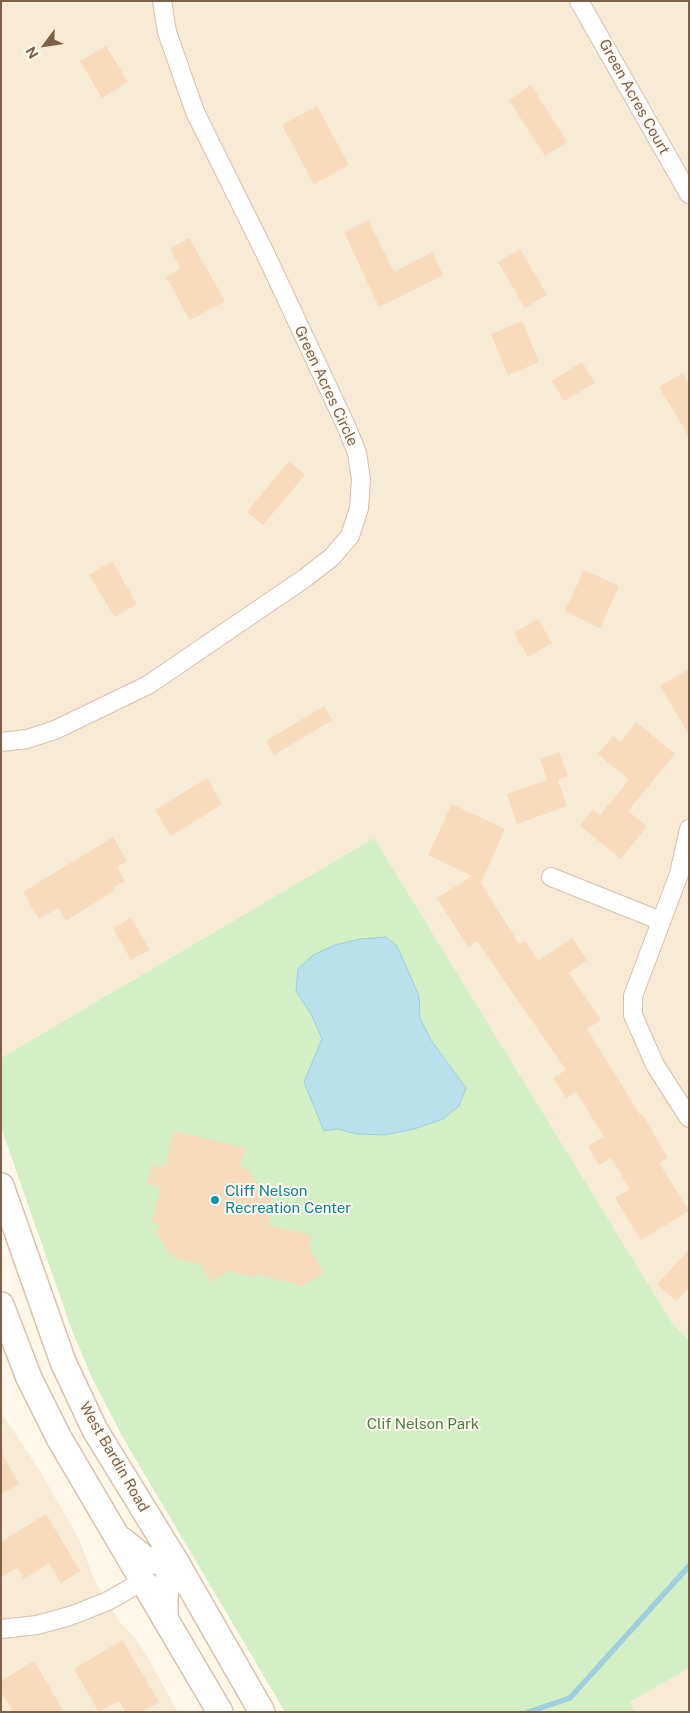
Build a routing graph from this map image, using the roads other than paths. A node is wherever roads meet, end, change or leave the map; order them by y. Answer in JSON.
{"nodes":[{"id":1,"x":162,"y":1,"type":"edge"},
{"id":2,"x":580,"y":1,"type":"edge"},
{"id":3,"x":689,"y":194,"type":"edge"},
{"id":4,"x":1,"y":742,"type":"edge"},
{"id":5,"x":689,"y":828,"type":"edge"},
{"id":6,"x":551,"y":877,"type":"dead end"},
{"id":7,"x":661,"y":921,"type":"junction"},
{"id":8,"x":689,"y":1118,"type":"edge"},
{"id":9,"x":1,"y":1186,"type":"edge"},
{"id":10,"x":1,"y":1305,"type":"edge"},
{"id":11,"x":118,"y":1537,"type":"junction"},
{"id":12,"x":176,"y":1562,"type":"junction"},
{"id":13,"x":142,"y":1581,"type":"junction"},
{"id":14,"x":165,"y":1619,"type":"junction"},
{"id":15,"x":1,"y":1629,"type":"edge"},
{"id":16,"x":259,"y":1706,"type":"edge"},
{"id":17,"x":220,"y":1712,"type":"edge"}],
"edges":[{"from":1,"to":4,"type":"street","name":"Green Acres Circle"},
{"from":2,"to":3,"type":"street","name":"Green Acres Court"},
{"from":5,"to":7,"type":"street"},
{"from":6,"to":7,"type":"street"},
{"from":7,"to":8,"type":"street"},
{"from":9,"to":12,"type":"street","name":"West Bardin Road"},
{"from":10,"to":11,"type":"street"},
{"from":11,"to":12,"type":"street"},
{"from":11,"to":13,"type":"street"},
{"from":12,"to":14,"type":"street"},
{"from":12,"to":16,"type":"street","name":"West Bardin Road"},
{"from":13,"to":14,"type":"street"},
{"from":13,"to":15,"type":"street"},
{"from":14,"to":17,"type":"street"}]}
